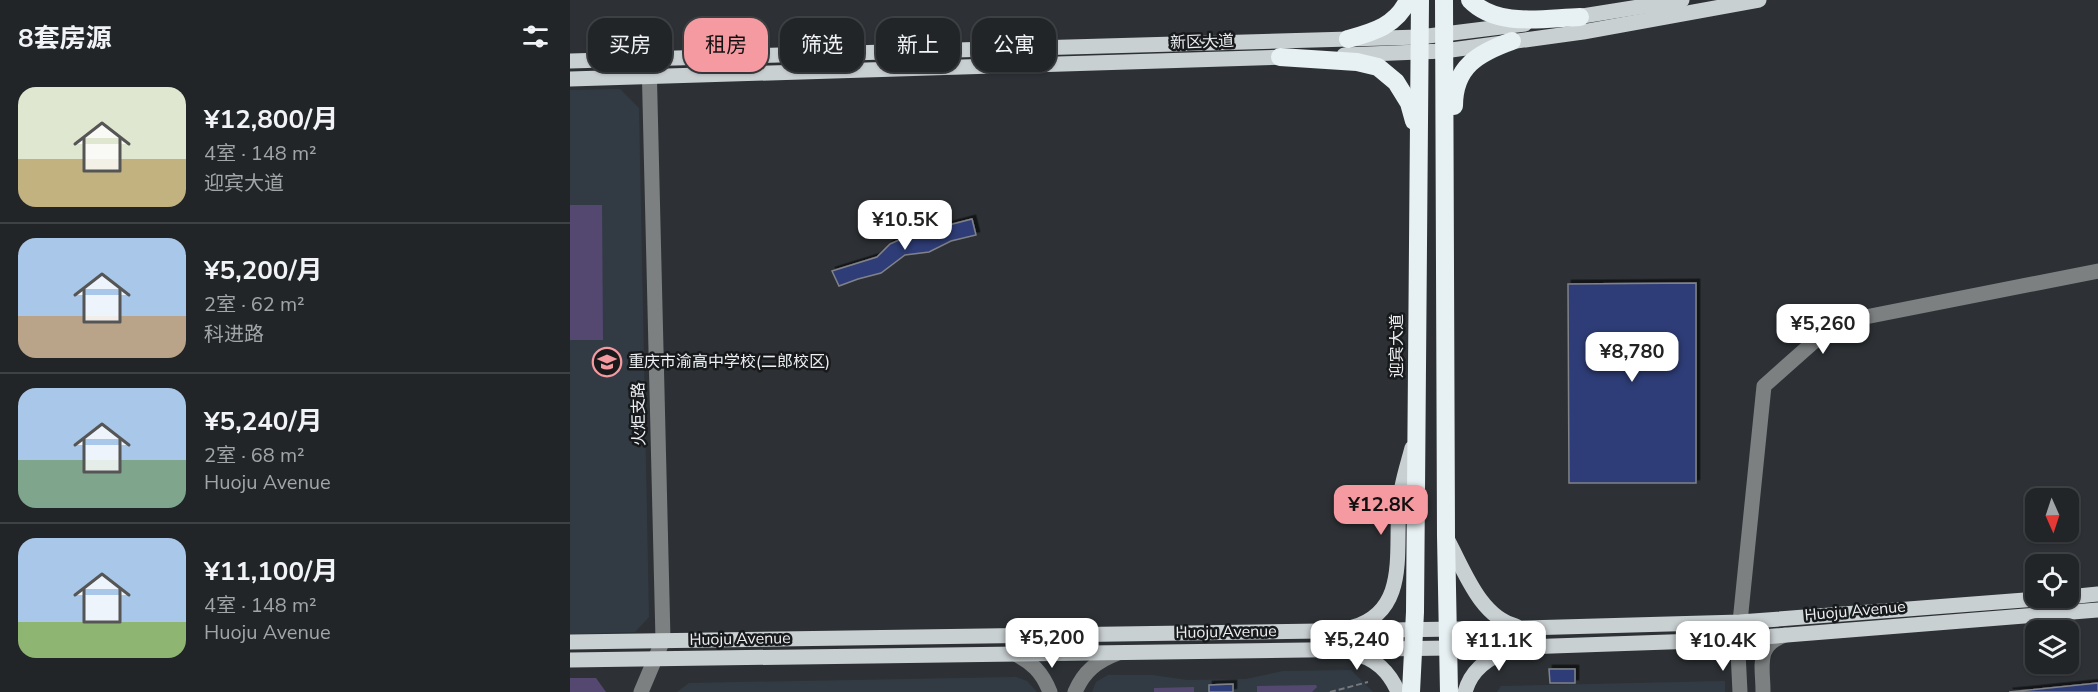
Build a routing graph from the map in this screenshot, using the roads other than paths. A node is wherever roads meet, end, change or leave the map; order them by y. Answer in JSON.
{"nodes":[{"id":1,"x":1408,"y":0,"type":"edge"},
{"id":2,"x":1420,"y":0,"type":"edge"},
{"id":3,"x":1444,"y":0,"type":"edge"},
{"id":4,"x":1470,"y":0,"type":"edge"},
{"id":5,"x":1682,"y":0,"type":"edge"},
{"id":6,"x":1759,"y":0,"type":"edge"},
{"id":7,"x":1580,"y":17,"type":"junction"},
{"id":8,"x":1348,"y":39,"type":"junction"},
{"id":9,"x":1512,"y":42,"type":"junction"},
{"id":10,"x":1444,"y":43,"type":"junction"},
{"id":11,"x":1420,"y":45,"type":"junction"},
{"id":12,"x":1280,"y":57,"type":"junction"},
{"id":13,"x":672,"y":58,"type":"edge"},
{"id":14,"x":570,"y":61,"type":"edge"},
{"id":15,"x":588,"y":61,"type":"edge"},
{"id":16,"x":649,"y":72,"type":"edge"},
{"id":17,"x":649,"y":77,"type":"junction"},
{"id":18,"x":570,"y":79,"type":"edge"},
{"id":19,"x":1418,"y":135,"type":"junction"},
{"id":20,"x":1444,"y":164,"type":"junction"},
{"id":21,"x":2098,"y":271,"type":"edge"},
{"id":22,"x":1416,"y":430,"type":"junction"},
{"id":23,"x":1446,"y":536,"type":"junction"},
{"id":24,"x":2098,"y":594,"type":"edge"},
{"id":25,"x":2079,"y":596,"type":"edge"},
{"id":26,"x":2025,"y":600,"type":"edge"},
{"id":27,"x":2098,"y":610,"type":"edge"},
{"id":28,"x":1740,"y":622,"type":"junction"},
{"id":29,"x":1525,"y":628,"type":"junction"},
{"id":30,"x":1414,"y":629,"type":"junction"},
{"id":31,"x":1448,"y":629,"type":"junction"},
{"id":32,"x":1331,"y":631,"type":"junction"},
{"id":33,"x":1785,"y":635,"type":"junction"},
{"id":34,"x":663,"y":640,"type":"junction"},
{"id":35,"x":1726,"y":640,"type":"junction"},
{"id":36,"x":570,"y":642,"type":"edge"},
{"id":37,"x":1523,"y":647,"type":"junction"},
{"id":38,"x":1413,"y":648,"type":"junction"},
{"id":39,"x":1448,"y":648,"type":"junction"},
{"id":40,"x":1321,"y":649,"type":"junction"},
{"id":41,"x":1122,"y":651,"type":"junction"},
{"id":42,"x":1013,"y":653,"type":"junction"},
{"id":43,"x":655,"y":658,"type":"junction"},
{"id":44,"x":570,"y":660,"type":"edge"},
{"id":45,"x":641,"y":692,"type":"edge"},
{"id":46,"x":1053,"y":692,"type":"edge"},
{"id":47,"x":1069,"y":692,"type":"edge"},
{"id":48,"x":1075,"y":692,"type":"edge"},
{"id":49,"x":1398,"y":692,"type":"edge"},
{"id":50,"x":1411,"y":692,"type":"edge"},
{"id":51,"x":1449,"y":692,"type":"edge"},
{"id":52,"x":1465,"y":692,"type":"edge"},
{"id":53,"x":1740,"y":692,"type":"edge"},
{"id":54,"x":1763,"y":692,"type":"edge"}],
"edges":[{"from":1,"to":8,"type":"highway"},
{"from":2,"to":11,"type":"highway","name":"迎宾大道"},
{"from":3,"to":10,"type":"highway"},
{"from":4,"to":7,"type":"highway"},
{"from":5,"to":7,"type":"main road","name":"新区大道"},
{"from":6,"to":9,"type":"main road","name":"新区大道"},
{"from":7,"to":10,"type":"main road","name":"新区大道"},
{"from":8,"to":11,"type":"main road","name":"新区大道"},
{"from":8,"to":13,"type":"main road","name":"新区大道"},
{"from":9,"to":10,"type":"main road","name":"新区大道"},
{"from":9,"to":20,"type":"highway"},
{"from":10,"to":11,"type":"main road","name":"新区大道"},
{"from":10,"to":20,"type":"highway"},
{"from":11,"to":12,"type":"main road","name":"新区大道"},
{"from":11,"to":19,"type":"highway","name":"迎宾大道"},
{"from":12,"to":17,"type":"main road","name":"新区大道"},
{"from":12,"to":19,"type":"highway"},
{"from":14,"to":15,"type":"main road","name":"新区大道"},
{"from":16,"to":17,"type":"street","name":"火炬支路"},
{"from":17,"to":18,"type":"main road","name":"新区大道"},
{"from":17,"to":34,"type":"street","name":"火炬支路"},
{"from":19,"to":22,"type":"highway","name":"迎宾大道"},
{"from":20,"to":23,"type":"highway"},
{"from":21,"to":28,"type":"street"},
{"from":22,"to":23,"type":"highway"},
{"from":22,"to":30,"type":"highway","name":"迎宾大道"},
{"from":22,"to":32,"type":"main road"},
{"from":23,"to":29,"type":"main road"},
{"from":23,"to":31,"type":"highway"},
{"from":24,"to":25,"type":"main road"},
{"from":26,"to":28,"type":"main road","name":"Huoju Avenue"},
{"from":27,"to":33,"type":"main road","name":"Huoju Avenue"},
{"from":28,"to":29,"type":"main road","name":"Huoju Avenue"},
{"from":29,"to":31,"type":"main road","name":"Huoju Avenue"},
{"from":30,"to":31,"type":"main road","name":"Huoju Avenue"},
{"from":30,"to":32,"type":"main road","name":"Huoju Avenue"},
{"from":30,"to":38,"type":"highway","name":"迎宾大道"},
{"from":31,"to":39,"type":"highway"},
{"from":32,"to":34,"type":"main road","name":"Huoju Avenue"},
{"from":33,"to":35,"type":"main road","name":"Huoju Avenue"},
{"from":33,"to":54,"type":"street"},
{"from":34,"to":36,"type":"main road","name":"Huoju Avenue"},
{"from":34,"to":43,"type":"street","name":"火炬支路"},
{"from":35,"to":37,"type":"main road","name":"Huoju Avenue"},
{"from":35,"to":53,"type":"street"},
{"from":37,"to":39,"type":"main road","name":"Huoju Avenue"},
{"from":37,"to":52,"type":"main road"},
{"from":38,"to":39,"type":"main road","name":"Huoju Avenue"},
{"from":38,"to":40,"type":"main road","name":"Huoju Avenue"},
{"from":38,"to":50,"type":"highway","name":"迎宾大道"},
{"from":39,"to":51,"type":"highway"},
{"from":40,"to":41,"type":"main road","name":"Huoju Avenue"},
{"from":40,"to":49,"type":"main road"},
{"from":41,"to":42,"type":"main road","name":"Huoju Avenue"},
{"from":41,"to":48,"type":"street"},
{"from":42,"to":43,"type":"main road","name":"Huoju Avenue"},
{"from":42,"to":46,"type":"street"},
{"from":43,"to":44,"type":"main road","name":"Huoju Avenue"},
{"from":43,"to":45,"type":"street","name":"火炬支路"},
{"from":46,"to":47,"type":"street"}]}
